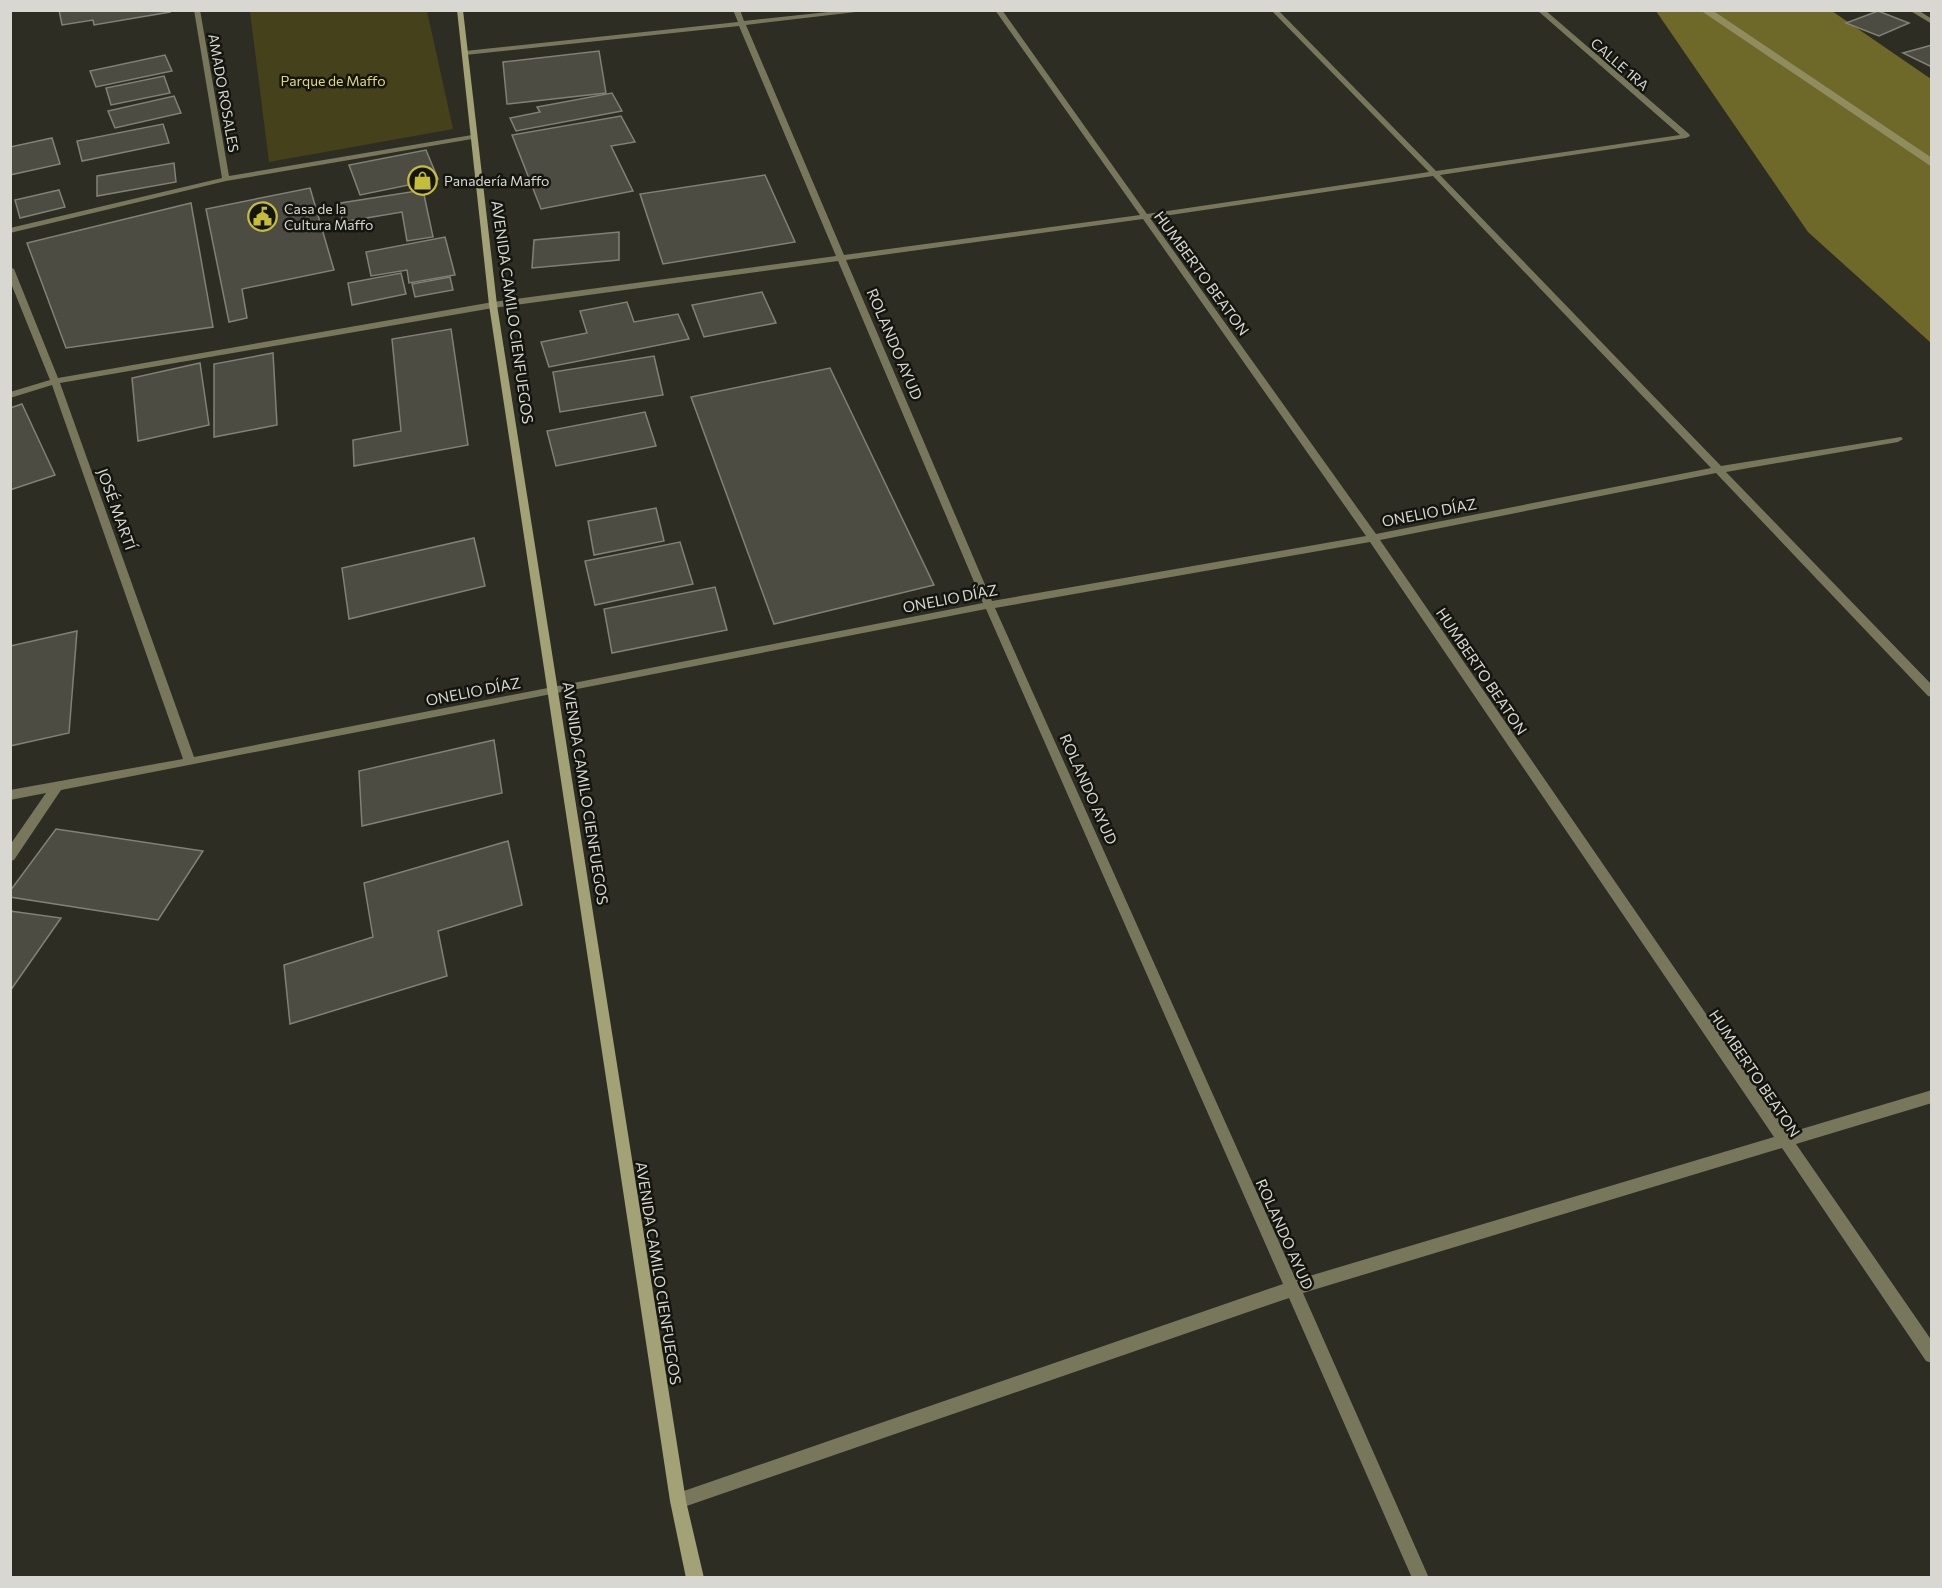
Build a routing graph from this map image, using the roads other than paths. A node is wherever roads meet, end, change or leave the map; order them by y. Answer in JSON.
{"nodes":[{"id":1,"x":197,"y":10,"type":"edge"},
{"id":2,"x":460,"y":10,"type":"edge"},
{"id":3,"x":736,"y":10,"type":"edge"},
{"id":4,"x":870,"y":10,"type":"edge"},
{"id":5,"x":998,"y":10,"type":"edge"},
{"id":6,"x":1274,"y":10,"type":"edge"},
{"id":7,"x":1540,"y":10,"type":"edge"},
{"id":8,"x":1912,"y":10,"type":"edge"},
{"id":9,"x":1932,"y":22,"type":"edge"},
{"id":10,"x":742,"y":24,"type":"junction"},
{"id":11,"x":465,"y":53,"type":"junction"},
{"id":12,"x":472,"y":137,"type":"junction"},
{"id":13,"x":1433,"y":172,"type":"junction"},
{"id":14,"x":226,"y":180,"type":"junction"},
{"id":15,"x":1143,"y":217,"type":"junction"},
{"id":16,"x":10,"y":231,"type":"edge"},
{"id":17,"x":840,"y":259,"type":"junction"},
{"id":18,"x":10,"y":269,"type":"edge"},
{"id":19,"x":493,"y":305,"type":"junction"},
{"id":20,"x":55,"y":381,"type":"junction"},
{"id":21,"x":10,"y":395,"type":"edge"},
{"id":22,"x":1898,"y":439,"type":"dead end"},
{"id":23,"x":1718,"y":470,"type":"junction"},
{"id":24,"x":1373,"y":538,"type":"junction"},
{"id":25,"x":989,"y":605,"type":"junction"},
{"id":26,"x":554,"y":690,"type":"junction"},
{"id":27,"x":1932,"y":693,"type":"edge"},
{"id":28,"x":190,"y":762,"type":"junction"},
{"id":29,"x":58,"y":785,"type":"junction"},
{"id":30,"x":10,"y":795,"type":"edge"},
{"id":31,"x":10,"y":856,"type":"edge"},
{"id":32,"x":1932,"y":1096,"type":"edge"},
{"id":33,"x":1784,"y":1142,"type":"junction"},
{"id":34,"x":1292,"y":1289,"type":"junction"},
{"id":35,"x":1932,"y":1355,"type":"edge"},
{"id":36,"x":678,"y":1502,"type":"junction"},
{"id":37,"x":695,"y":1578,"type":"edge"},
{"id":38,"x":1421,"y":1578,"type":"edge"}],
"edges":[{"from":1,"to":14,"type":"street","name":"AMADO ROSALES"},
{"from":2,"to":11,"type":"main road","name":"AVENIDA CAMILO CIENFUEGOS"},
{"from":3,"to":10,"type":"street","name":"ROLANDO AYUD"},
{"from":4,"to":10,"type":"street"},
{"from":5,"to":15,"type":"street","name":"HUMBERTO BEATON"},
{"from":6,"to":13,"type":"street"},
{"from":7,"to":13,"type":"street","name":"CALLE 1RA"},
{"from":8,"to":9,"type":"street"},
{"from":10,"to":11,"type":"street"},
{"from":10,"to":17,"type":"street","name":"ROLANDO AYUD"},
{"from":11,"to":12,"type":"main road","name":"AVENIDA CAMILO CIENFUEGOS"},
{"from":12,"to":14,"type":"street"},
{"from":12,"to":19,"type":"main road","name":"AVENIDA CAMILO CIENFUEGOS"},
{"from":13,"to":15,"type":"street"},
{"from":13,"to":23,"type":"street"},
{"from":14,"to":16,"type":"street"},
{"from":15,"to":17,"type":"street"},
{"from":15,"to":24,"type":"street","name":"HUMBERTO BEATON"},
{"from":17,"to":19,"type":"street"},
{"from":17,"to":25,"type":"street","name":"ROLANDO AYUD"},
{"from":18,"to":20,"type":"street","name":"JOSÉ MARTÍ"},
{"from":19,"to":20,"type":"street"},
{"from":19,"to":26,"type":"main road","name":"AVENIDA CAMILO CIENFUEGOS"},
{"from":20,"to":21,"type":"street"},
{"from":20,"to":28,"type":"street","name":"JOSÉ MARTÍ"},
{"from":22,"to":23,"type":"street","name":"ONELIO DÍAZ"},
{"from":23,"to":24,"type":"street","name":"ONELIO DÍAZ"},
{"from":23,"to":27,"type":"street"},
{"from":24,"to":25,"type":"street","name":"ONELIO DÍAZ"},
{"from":24,"to":33,"type":"street","name":"HUMBERTO BEATON"},
{"from":25,"to":26,"type":"street","name":"ONELIO DÍAZ"},
{"from":25,"to":34,"type":"street","name":"ROLANDO AYUD"},
{"from":26,"to":28,"type":"street","name":"ONELIO DÍAZ"},
{"from":26,"to":36,"type":"main road","name":"AVENIDA CAMILO CIENFUEGOS"},
{"from":28,"to":29,"type":"street","name":"ONELIO DÍAZ"},
{"from":29,"to":30,"type":"street","name":"ONELIO DÍAZ"},
{"from":29,"to":31,"type":"street"},
{"from":32,"to":33,"type":"street"},
{"from":33,"to":34,"type":"street"},
{"from":33,"to":35,"type":"street","name":"HUMBERTO BEATON"},
{"from":34,"to":36,"type":"street"},
{"from":34,"to":38,"type":"street","name":"ROLANDO AYUD"},
{"from":36,"to":37,"type":"main road","name":"AVENIDA CAMILO CIENFUEGOS"}]}
